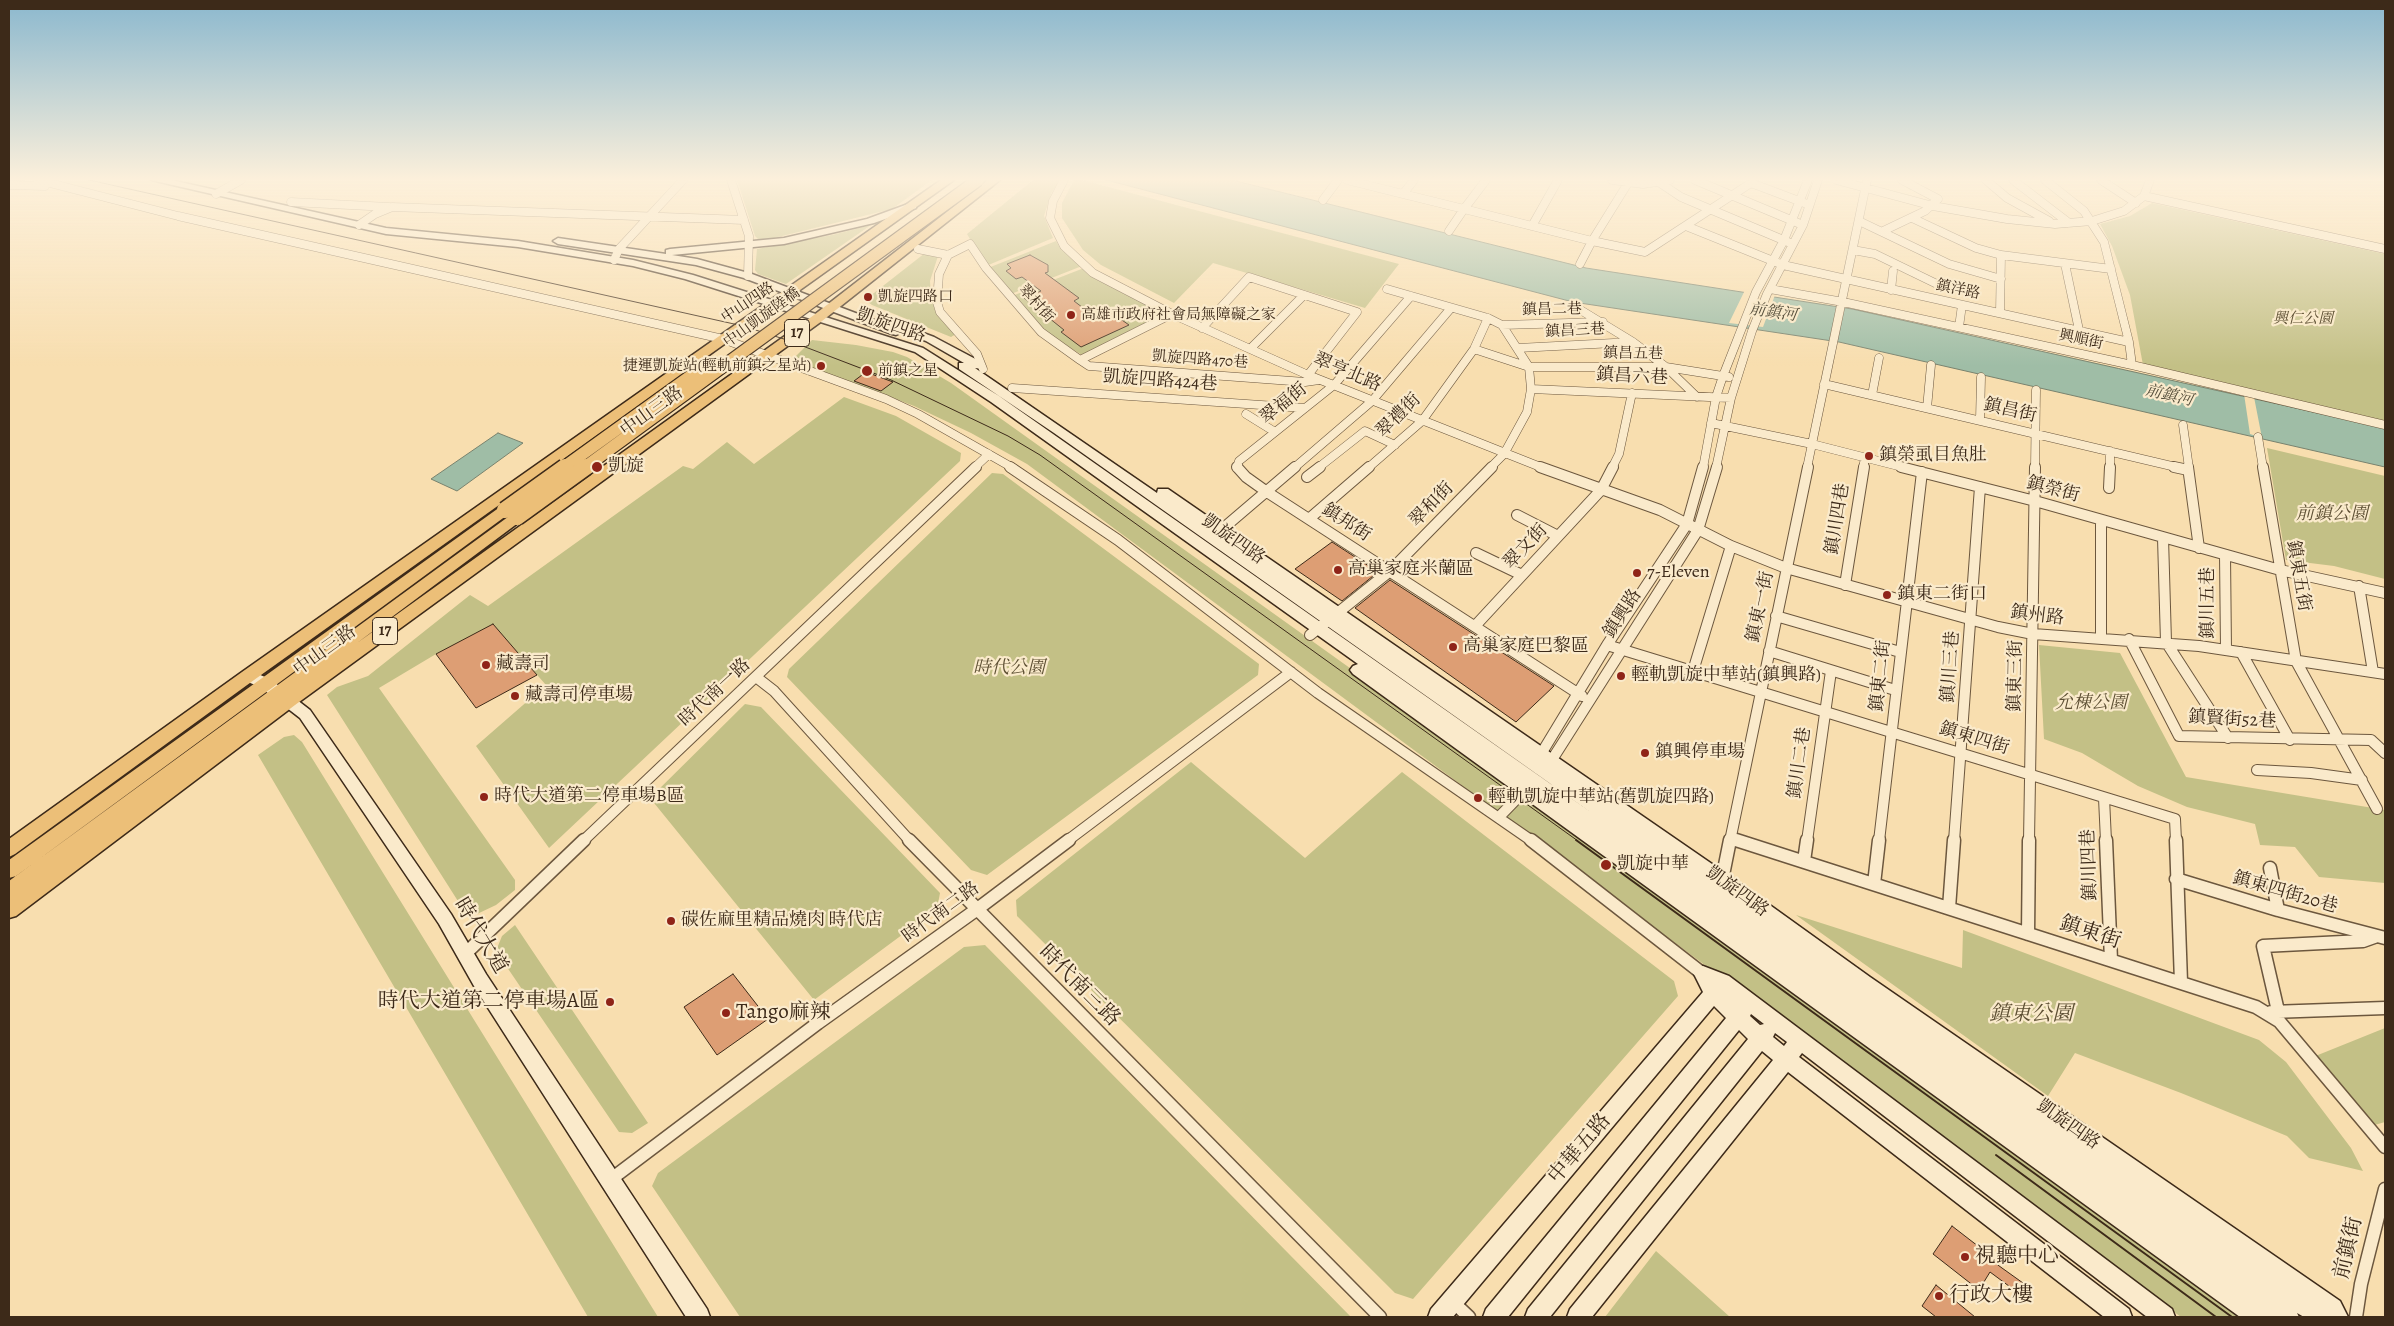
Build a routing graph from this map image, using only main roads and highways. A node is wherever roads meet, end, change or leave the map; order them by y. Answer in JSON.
{"nodes":[{"id":1,"x":855,"y":242,"type":"edge"},
{"id":2,"x":863,"y":242,"type":"edge"},
{"id":3,"x":878,"y":242,"type":"edge"},
{"id":4,"x":891,"y":242,"type":"edge"},
{"id":5,"x":919,"y":242,"type":"edge"},
{"id":6,"x":927,"y":242,"type":"edge"},
{"id":7,"x":791,"y":293,"type":"junction"},
{"id":8,"x":835,"y":310,"type":"junction"},
{"id":9,"x":723,"y":339,"type":"joint"},
{"id":10,"x":511,"y":513,"type":"junction"},
{"id":11,"x":270,"y":688,"type":"junction"},
{"id":12,"x":9,"y":849,"type":"edge"},
{"id":13,"x":9,"y":870,"type":"edge"},
{"id":14,"x":9,"y":891,"type":"edge"},
{"id":15,"x":9,"y":910,"type":"edge"}],
"edges":[{"from":1,"to":7,"type":"main road","name":"中山四路","number":"17"},
{"from":2,"to":7,"type":"main road","name":"中山四路","number":"17"},
{"from":3,"to":10,"type":"main road","name":"中山凱旋陸橋","number":"17","bridge":true},
{"from":4,"to":10,"type":"main road","name":"中山凱旋陸橋","number":"17","bridge":true},
{"from":5,"to":8,"type":"main road","number":"17"},
{"from":6,"to":8,"type":"main road","number":"17"},
{"from":7,"to":9,"type":"main road","name":"中山四路","number":"17"},
{"from":8,"to":11,"type":"main road","name":"中山三路","number":"17"},
{"from":9,"to":11,"type":"main road","name":"中山三路","number":"17"},
{"from":10,"to":11,"type":"main road","name":"中山三路","number":"17"},
{"from":11,"to":12,"type":"main road","name":"中山三路","number":"17"},
{"from":11,"to":13,"type":"main road","name":"中山三路","number":"17"},
{"from":11,"to":14,"type":"main road","name":"中山三路","number":"17"},
{"from":11,"to":15,"type":"main road","name":"中山三路","number":"17"}]}
